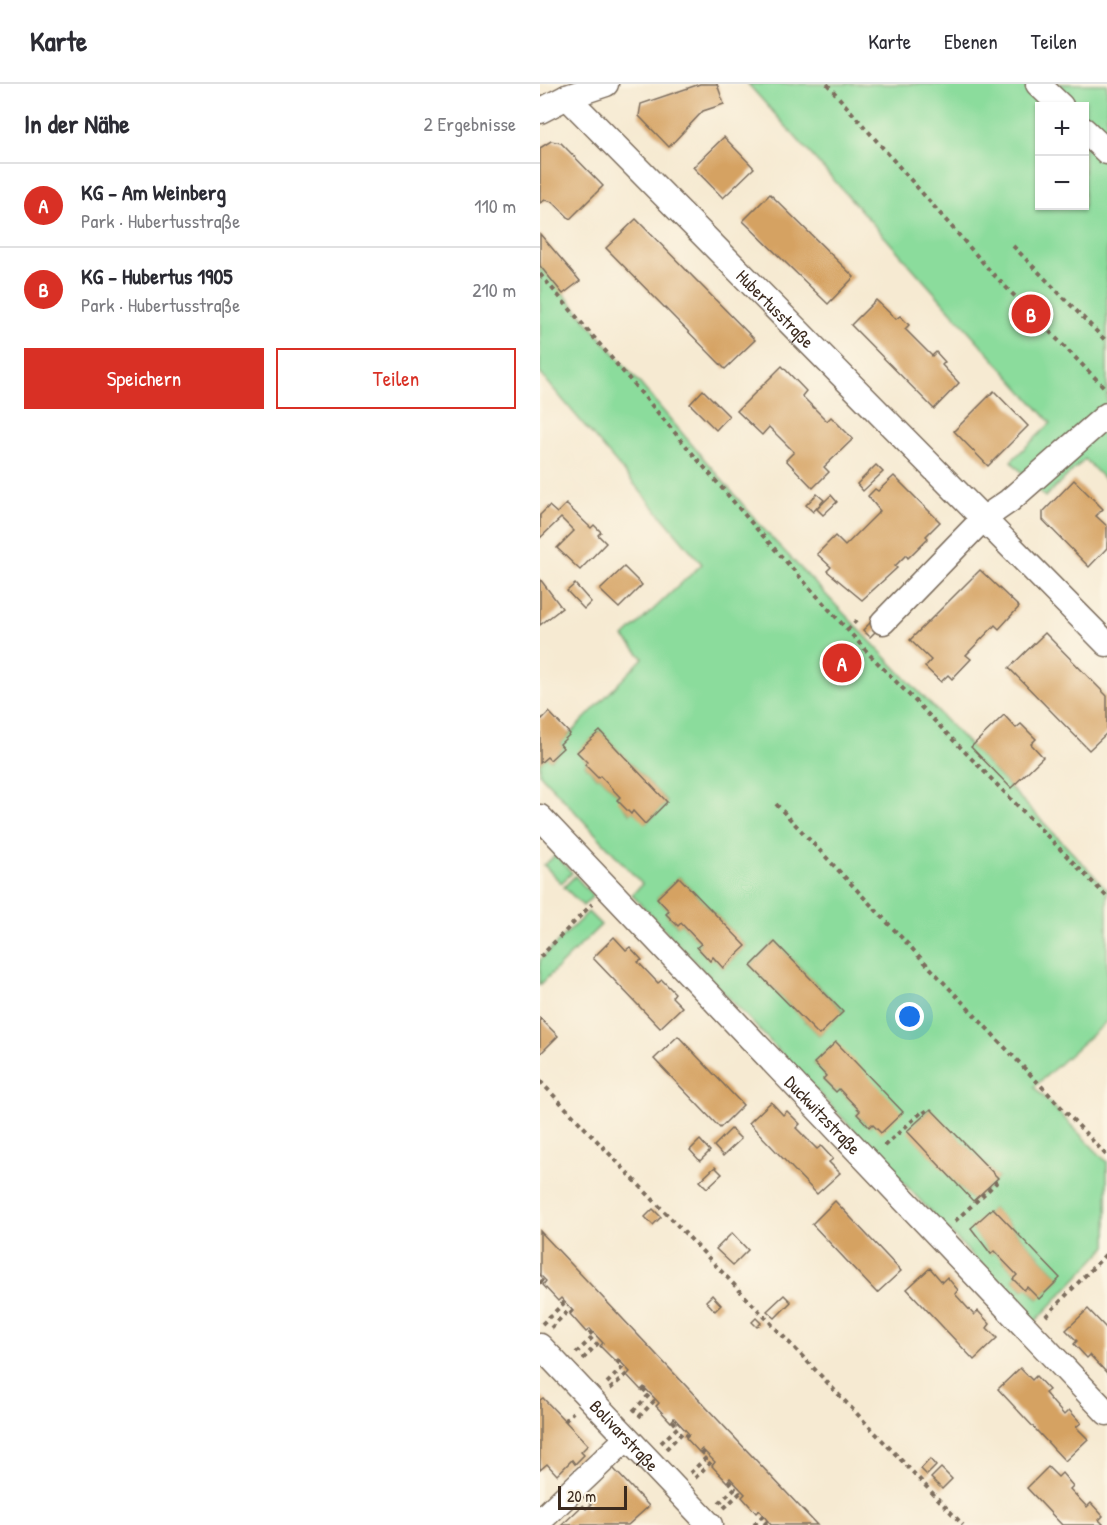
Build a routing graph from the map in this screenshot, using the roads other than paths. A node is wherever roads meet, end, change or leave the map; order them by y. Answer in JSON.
{"nodes":[{"id":1,"x":606,"y":84,"type":"edge"},
{"id":2,"x":1038,"y":84,"type":"edge"},
{"id":3,"x":567,"y":97,"type":"junction"},
{"id":4,"x":1057,"y":102,"type":"edge"},
{"id":5,"x":540,"y":111,"type":"edge"},
{"id":6,"x":1089,"y":135,"type":"edge"},
{"id":7,"x":1107,"y":152,"type":"edge"},
{"id":8,"x":1107,"y":415,"type":"edge"},
{"id":9,"x":983,"y":519,"type":"junction"},
{"id":10,"x":883,"y":622,"type":"dead end"},
{"id":11,"x":1107,"y":644,"type":"edge"},
{"id":12,"x":540,"y":817,"type":"edge"},
{"id":13,"x":543,"y":1339,"type":"edge"},
{"id":14,"x":1107,"y":1413,"type":"edge"},
{"id":15,"x":627,"y":1438,"type":"junction"},
{"id":16,"x":543,"y":1518,"type":"dead end"},
{"id":17,"x":710,"y":1525,"type":"edge"}],
"edges":[{"from":1,"to":3,"type":"street"},
{"from":2,"to":4,"type":"street"},
{"from":3,"to":5,"type":"street"},
{"from":3,"to":9,"type":"street","name":"Hubertusstraße"},
{"from":6,"to":7,"type":"street"},
{"from":8,"to":9,"type":"street"},
{"from":9,"to":10,"type":"street"},
{"from":9,"to":11,"type":"street","name":"Hubertusstraße"},
{"from":12,"to":14,"type":"street","name":"Duckwitzstraße"},
{"from":13,"to":15,"type":"street","name":"Bolivarstraße"},
{"from":15,"to":16,"type":"street"},
{"from":15,"to":17,"type":"street","name":"Bolivarstraße"}]}
